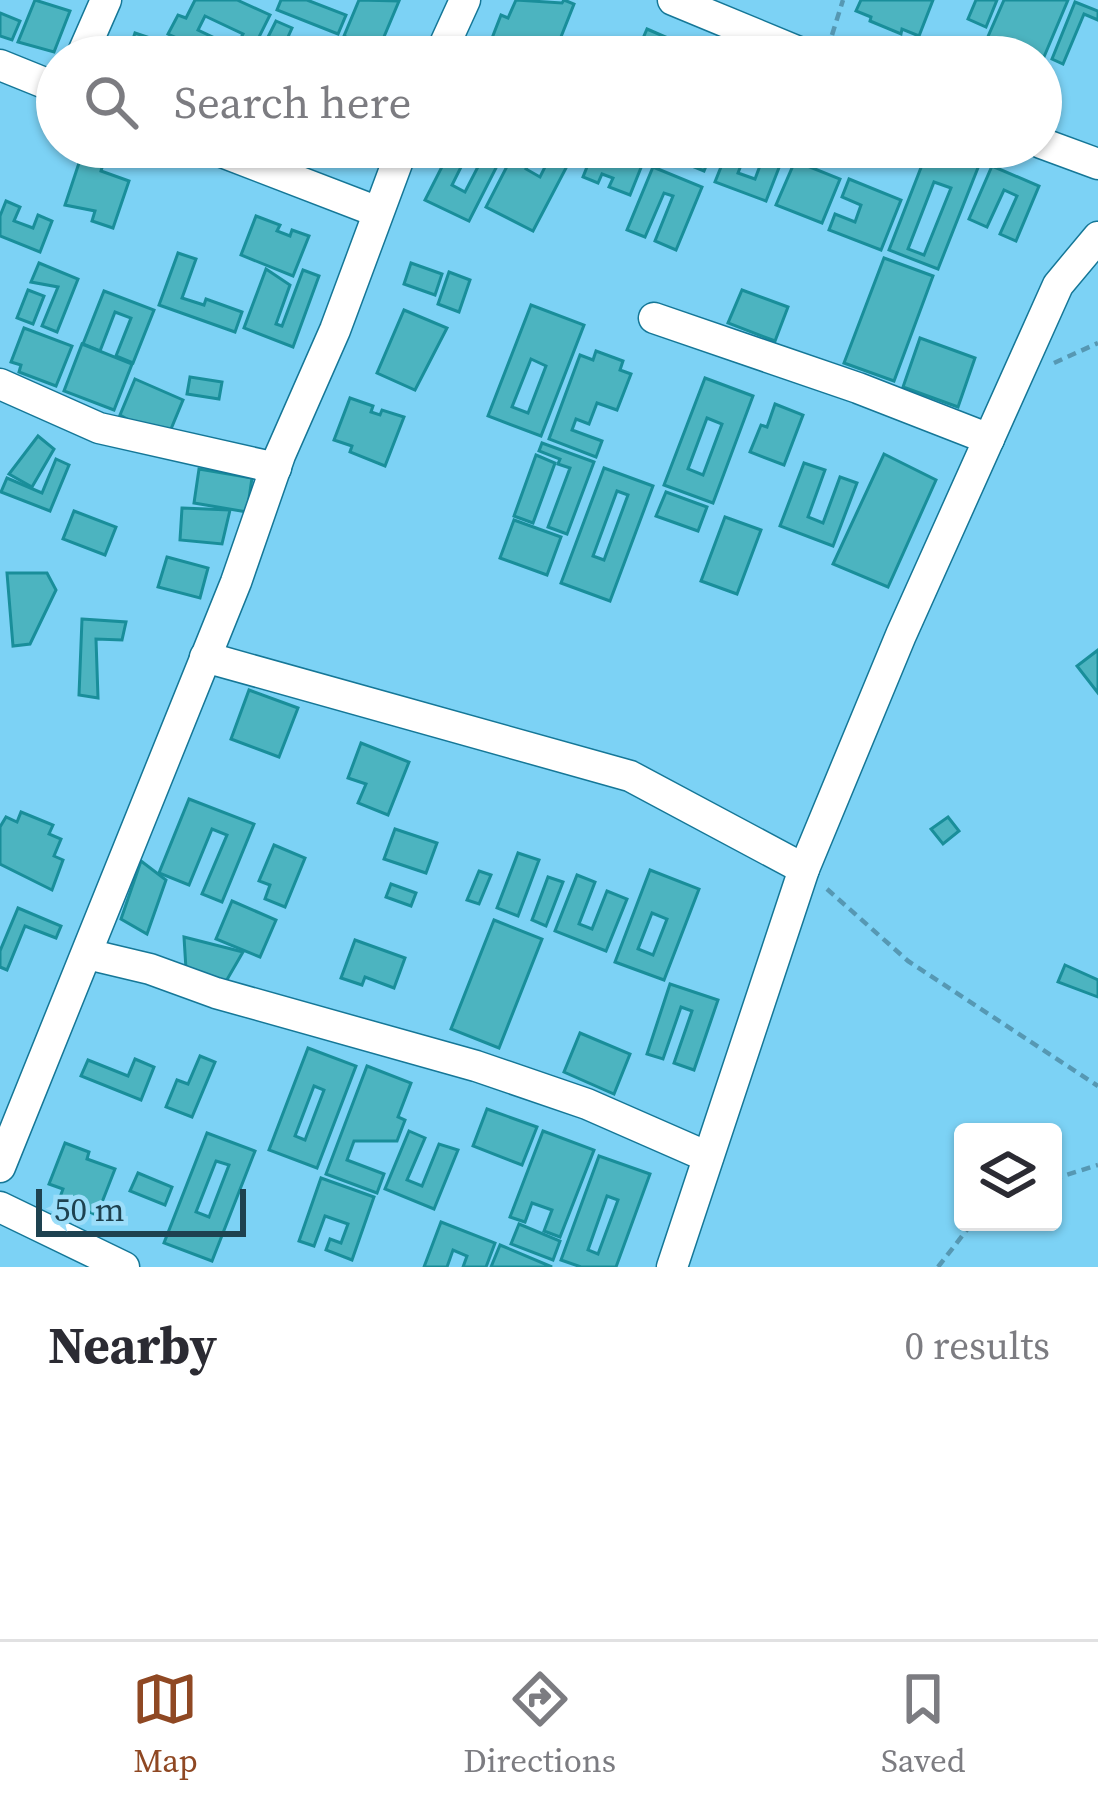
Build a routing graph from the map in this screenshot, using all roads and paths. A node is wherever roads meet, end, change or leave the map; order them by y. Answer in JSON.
{"nodes":[{"id":1,"x":106,"y":0,"type":"edge"},
{"id":2,"x":465,"y":0,"type":"edge"},
{"id":3,"x":673,"y":0,"type":"edge"},
{"id":4,"x":843,"y":0,"type":"edge"},
{"id":5,"x":90,"y":36,"type":"edge"},
{"id":6,"x":449,"y":36,"type":"edge"},
{"id":7,"x":786,"y":36,"type":"edge"},
{"id":8,"x":826,"y":36,"type":"edge"},
{"id":9,"x":0,"y":65,"type":"edge"},
{"id":10,"x":36,"y":80,"type":"edge"},
{"id":11,"x":1062,"y":151,"type":"edge"},
{"id":12,"x":1098,"y":164,"type":"edge"},
{"id":13,"x":264,"y":168,"type":"edge"},
{"id":14,"x":395,"y":168,"type":"edge"},
{"id":15,"x":378,"y":212,"type":"junction"},
{"id":16,"x":1098,"y":237,"type":"edge"},
{"id":17,"x":654,"y":318,"type":"dead end"},
{"id":18,"x":0,"y":383,"type":"edge"},
{"id":19,"x":989,"y":439,"type":"junction"},
{"id":20,"x":276,"y":468,"type":"junction"},
{"id":21,"x":205,"y":656,"type":"junction"},
{"id":22,"x":804,"y":869,"type":"junction"},
{"id":23,"x":87,"y":954,"type":"junction"},
{"id":24,"x":1098,"y":1086,"type":"edge"},
{"id":25,"x":14,"y":1095,"type":"edge"},
{"id":26,"x":708,"y":1157,"type":"junction"},
{"id":27,"x":1098,"y":1165,"type":"edge"},
{"id":28,"x":0,"y":1167,"type":"edge"},
{"id":29,"x":1062,"y":1176,"type":"edge"},
{"id":30,"x":0,"y":1207,"type":"edge"},
{"id":31,"x":966,"y":1231,"type":"edge"},
{"id":32,"x":124,"y":1267,"type":"edge"},
{"id":33,"x":672,"y":1267,"type":"edge"},
{"id":34,"x":938,"y":1267,"type":"edge"}],
"edges":[{"from":1,"to":5,"type":"street"},
{"from":2,"to":6,"type":"street"},
{"from":3,"to":7,"type":"street"},
{"from":4,"to":8,"type":"path"},
{"from":9,"to":10,"type":"street"},
{"from":11,"to":12,"type":"street"},
{"from":13,"to":15,"type":"street"},
{"from":14,"to":15,"type":"street"},
{"from":15,"to":20,"type":"street"},
{"from":16,"to":19,"type":"street"},
{"from":17,"to":19,"type":"street"},
{"from":18,"to":20,"type":"street"},
{"from":19,"to":22,"type":"street"},
{"from":20,"to":21,"type":"street"},
{"from":21,"to":22,"type":"street"},
{"from":21,"to":23,"type":"street"},
{"from":22,"to":24,"type":"path"},
{"from":22,"to":26,"type":"street"},
{"from":23,"to":25,"type":"street"},
{"from":23,"to":26,"type":"street"},
{"from":25,"to":28,"type":"street"},
{"from":26,"to":33,"type":"street"},
{"from":27,"to":29,"type":"path"},
{"from":30,"to":32,"type":"street"},
{"from":31,"to":34,"type":"path"}]}
